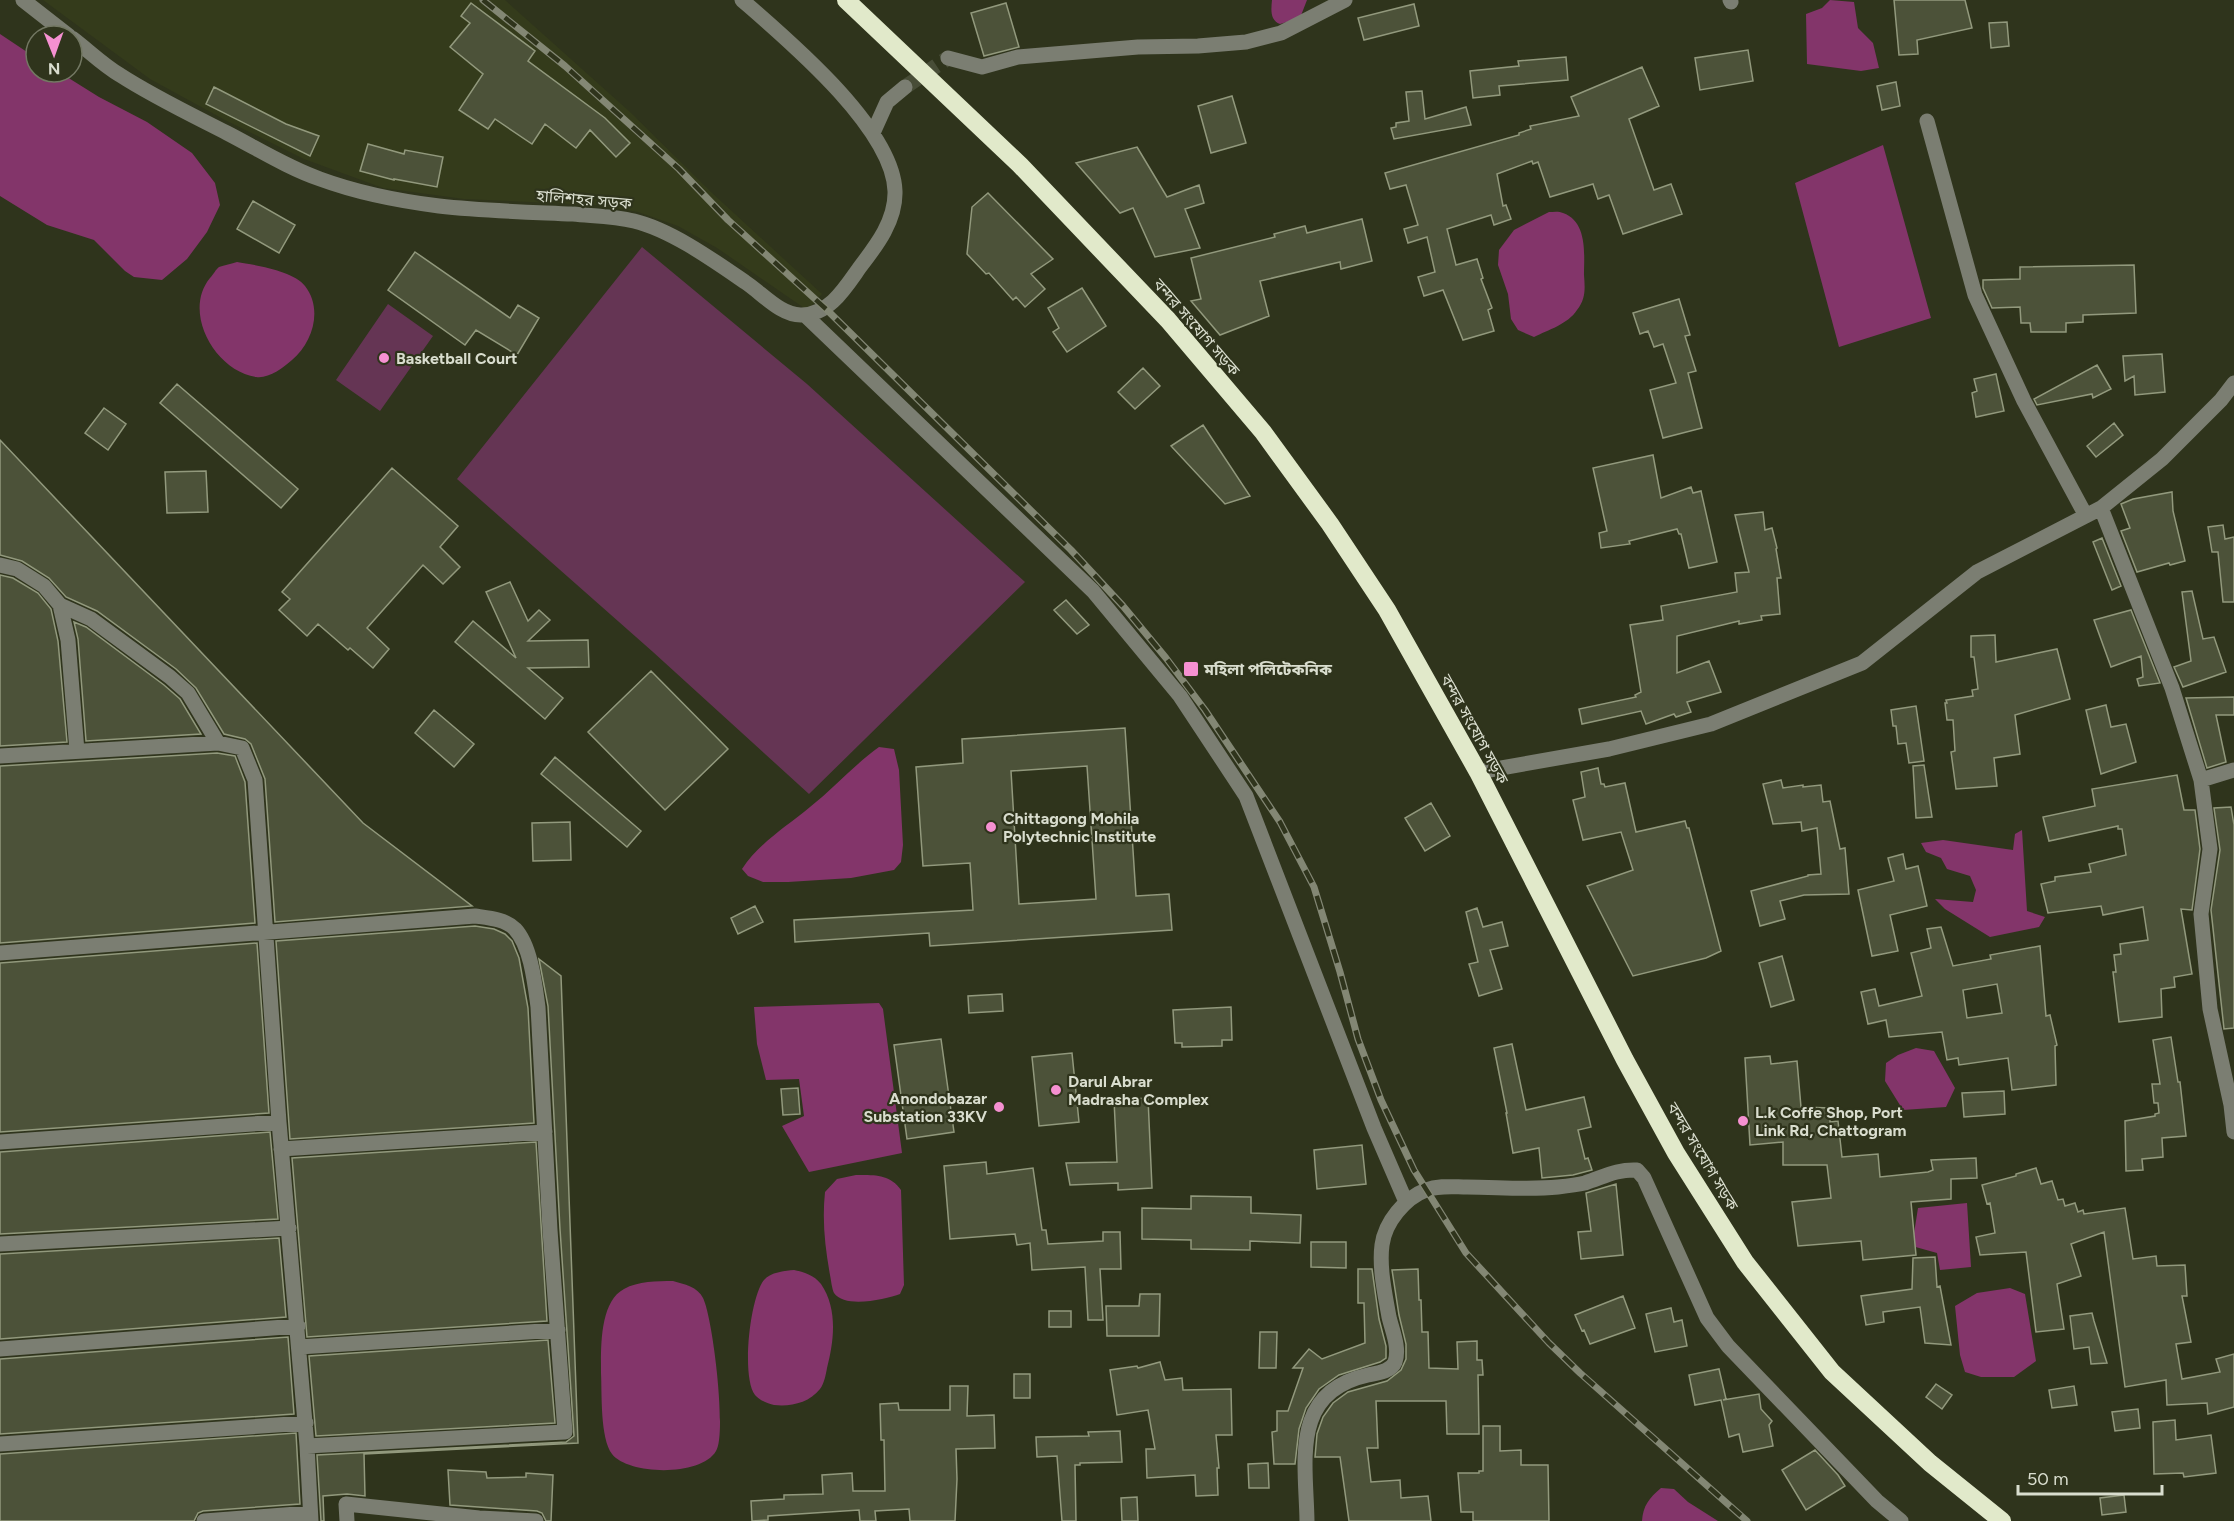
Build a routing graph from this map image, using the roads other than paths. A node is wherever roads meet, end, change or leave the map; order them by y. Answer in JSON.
{"nodes":[{"id":1,"x":22,"y":0,"type":"edge"},
{"id":2,"x":742,"y":0,"type":"edge"},
{"id":3,"x":846,"y":0,"type":"edge"},
{"id":4,"x":1345,"y":0,"type":"edge"},
{"id":5,"x":54,"y":24,"type":"edge"},
{"id":6,"x":84,"y":47,"type":"edge"},
{"id":7,"x":948,"y":58,"type":"dead end"},
{"id":8,"x":905,"y":87,"type":"tunnel mouth"},
{"id":9,"x":1927,"y":121,"type":"dead end"},
{"id":10,"x":873,"y":133,"type":"junction"},
{"id":11,"x":805,"y":315,"type":"junction"},
{"id":12,"x":2234,"y":383,"type":"edge"},
{"id":13,"x":2101,"y":508,"type":"junction"},
{"id":14,"x":2086,"y":516,"type":"junction"},
{"id":15,"x":0,"y":565,"type":"edge"},
{"id":16,"x":60,"y":605,"type":"junction"},
{"id":17,"x":218,"y":743,"type":"junction"},
{"id":18,"x":77,"y":751,"type":"junction"},
{"id":19,"x":0,"y":756,"type":"edge"},
{"id":20,"x":2234,"y":770,"type":"edge"},
{"id":21,"x":1478,"y":772,"type":"junction"},
{"id":22,"x":2201,"y":780,"type":"junction"},
{"id":23,"x":266,"y":931,"type":"junction"},
{"id":24,"x":0,"y":953,"type":"edge"},
{"id":25,"x":279,"y":1122,"type":"junction"},
{"id":26,"x":545,"y":1132,"type":"junction"},
{"id":27,"x":2234,"y":1132,"type":"edge"},
{"id":28,"x":0,"y":1142,"type":"edge"},
{"id":29,"x":281,"y":1149,"type":"junction"},
{"id":30,"x":1406,"y":1202,"type":"junction"},
{"id":31,"x":289,"y":1228,"type":"junction"},
{"id":32,"x":0,"y":1244,"type":"edge"},
{"id":33,"x":298,"y":1326,"type":"junction"},
{"id":34,"x":558,"y":1330,"type":"junction"},
{"id":35,"x":299,"y":1347,"type":"junction"},
{"id":36,"x":0,"y":1349,"type":"edge"},
{"id":37,"x":306,"y":1423,"type":"junction"},
{"id":38,"x":0,"y":1444,"type":"edge"},
{"id":39,"x":308,"y":1446,"type":"junction"},
{"id":40,"x":311,"y":1517,"type":"edge"},
{"id":41,"x":204,"y":1521,"type":"edge"},
{"id":42,"x":347,"y":1521,"type":"edge"},
{"id":43,"x":536,"y":1521,"type":"edge"},
{"id":44,"x":1308,"y":1521,"type":"edge"},
{"id":45,"x":1901,"y":1521,"type":"edge"},
{"id":46,"x":2002,"y":1521,"type":"edge"}],
"edges":[{"from":1,"to":5,"type":"street","name":"হালিশহর সড়ক"},
{"from":2,"to":10,"type":"street"},
{"from":3,"to":21,"type":"highway","name":"বন্দর সংযোগ সড়ক"},
{"from":4,"to":7,"type":"street"},
{"from":6,"to":11,"type":"street","name":"হালিশহর সড়ক"},
{"from":8,"to":10,"type":"street"},
{"from":9,"to":14,"type":"street"},
{"from":10,"to":11,"type":"street"},
{"from":11,"to":30,"type":"street"},
{"from":12,"to":13,"type":"street"},
{"from":13,"to":14,"type":"street"},
{"from":13,"to":22,"type":"street"},
{"from":14,"to":21,"type":"street"},
{"from":15,"to":16,"type":"street"},
{"from":16,"to":17,"type":"street"},
{"from":16,"to":18,"type":"street"},
{"from":17,"to":18,"type":"street"},
{"from":17,"to":23,"type":"street"},
{"from":18,"to":19,"type":"street"},
{"from":20,"to":22,"type":"street"},
{"from":21,"to":46,"type":"highway","name":"বন্দর সংযোগ সড়ক"},
{"from":22,"to":27,"type":"street"},
{"from":23,"to":24,"type":"street"},
{"from":23,"to":25,"type":"street"},
{"from":23,"to":26,"type":"street"},
{"from":25,"to":28,"type":"street"},
{"from":25,"to":29,"type":"street"},
{"from":26,"to":29,"type":"street"},
{"from":26,"to":34,"type":"street"},
{"from":29,"to":31,"type":"street"},
{"from":30,"to":44,"type":"street"},
{"from":30,"to":45,"type":"street"},
{"from":31,"to":32,"type":"street"},
{"from":31,"to":33,"type":"street"},
{"from":33,"to":35,"type":"street"},
{"from":33,"to":36,"type":"street"},
{"from":34,"to":35,"type":"street"},
{"from":34,"to":39,"type":"street"},
{"from":35,"to":37,"type":"street"},
{"from":37,"to":38,"type":"street"},
{"from":37,"to":39,"type":"street"},
{"from":39,"to":40,"type":"street"},
{"from":40,"to":41,"type":"street"},
{"from":42,"to":43,"type":"street"}]}
